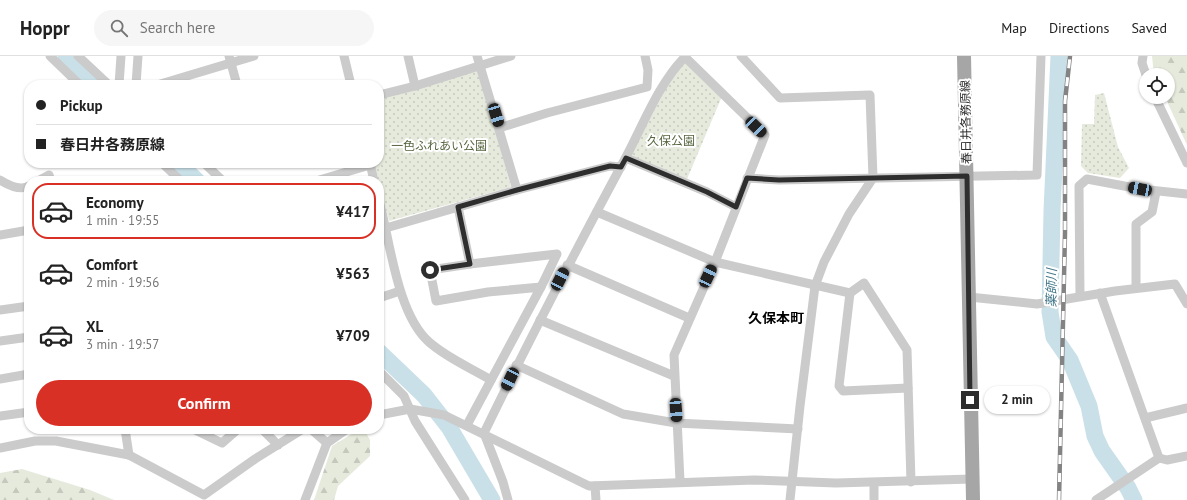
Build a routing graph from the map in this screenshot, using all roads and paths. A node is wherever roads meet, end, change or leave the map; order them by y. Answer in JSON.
{"nodes":[{"id":1,"x":50,"y":56,"type":"edge"},
{"id":2,"x":78,"y":56,"type":"edge"},
{"id":3,"x":121,"y":56,"type":"edge"},
{"id":4,"x":138,"y":56,"type":"edge"},
{"id":5,"x":254,"y":56,"type":"edge"},
{"id":6,"x":344,"y":56,"type":"edge"},
{"id":7,"x":408,"y":56,"type":"edge"},
{"id":8,"x":511,"y":56,"type":"edge"},
{"id":9,"x":645,"y":56,"type":"edge"},
{"id":10,"x":686,"y":56,"type":"edge"},
{"id":11,"x":741,"y":56,"type":"edge"},
{"id":12,"x":964,"y":56,"type":"edge"},
{"id":13,"x":1041,"y":56,"type":"edge"},
{"id":14,"x":1143,"y":56,"type":"edge"},
{"id":15,"x":230,"y":60,"type":"edge"},
{"id":16,"x":479,"y":60,"type":"edge"},
{"id":17,"x":1144,"y":68,"type":"edge"},
{"id":18,"x":75,"y":80,"type":"edge"},
{"id":19,"x":104,"y":80,"type":"edge"},
{"id":20,"x":119,"y":80,"type":"edge"},
{"id":21,"x":136,"y":80,"type":"edge"},
{"id":22,"x":172,"y":80,"type":"edge"},
{"id":23,"x":236,"y":80,"type":"edge"},
{"id":24,"x":350,"y":80,"type":"edge"},
{"id":25,"x":415,"y":86,"type":"junction"},
{"id":26,"x":384,"y":94,"type":"edge"},
{"id":27,"x":1158,"y":104,"type":"edge"},
{"id":28,"x":499,"y":128,"type":"junction"},
{"id":29,"x":626,"y":158,"type":"junction"},
{"id":30,"x":1187,"y":163,"type":"edge"},
{"id":31,"x":621,"y":167,"type":"junction"},
{"id":32,"x":167,"y":168,"type":"edge"},
{"id":33,"x":209,"y":168,"type":"edge"},
{"id":34,"x":357,"y":168,"type":"edge"},
{"id":35,"x":176,"y":176,"type":"edge"},
{"id":36,"x":218,"y":176,"type":"edge"},
{"id":37,"x":332,"y":176,"type":"edge"},
{"id":38,"x":967,"y":176,"type":"junction"},
{"id":39,"x":747,"y":178,"type":"junction"},
{"id":40,"x":873,"y":178,"type":"junction"},
{"id":41,"x":0,"y":180,"type":"edge"},
{"id":42,"x":24,"y":188,"type":"edge"},
{"id":43,"x":517,"y":190,"type":"junction"},
{"id":44,"x":1156,"y":192,"type":"junction"},
{"id":45,"x":1187,"y":194,"type":"edge"},
{"id":46,"x":458,"y":207,"type":"junction"},
{"id":47,"x":736,"y":207,"type":"junction"},
{"id":48,"x":596,"y":212,"type":"junction"},
{"id":49,"x":384,"y":229,"type":"edge"},
{"id":50,"x":24,"y":231,"type":"edge"},
{"id":51,"x":384,"y":233,"type":"edge"},
{"id":52,"x":0,"y":235,"type":"edge"},
{"id":53,"x":715,"y":262,"type":"junction"},
{"id":54,"x":470,"y":264,"type":"junction"},
{"id":55,"x":567,"y":266,"type":"junction"},
{"id":56,"x":815,"y":286,"type":"junction"},
{"id":57,"x":541,"y":287,"type":"junction"},
{"id":58,"x":1136,"y":288,"type":"junction"},
{"id":59,"x":400,"y":291,"type":"junction"},
{"id":60,"x":850,"y":293,"type":"junction"},
{"id":61,"x":1100,"y":293,"type":"junction"},
{"id":62,"x":384,"y":296,"type":"edge"},
{"id":63,"x":1080,"y":296,"type":"junction"},
{"id":64,"x":969,"y":297,"type":"junction"},
{"id":65,"x":1187,"y":304,"type":"edge"},
{"id":66,"x":24,"y":307,"type":"edge"},
{"id":67,"x":0,"y":310,"type":"edge"},
{"id":68,"x":689,"y":318,"type":"junction"},
{"id":69,"x":540,"y":320,"type":"junction"},
{"id":70,"x":24,"y":338,"type":"edge"},
{"id":71,"x":0,"y":341,"type":"edge"},
{"id":72,"x":516,"y":365,"type":"junction"},
{"id":73,"x":24,"y":375,"type":"edge"},
{"id":74,"x":384,"y":376,"type":"edge"},
{"id":75,"x":674,"y":376,"type":"junction"},
{"id":76,"x":0,"y":379,"type":"edge"},
{"id":77,"x":491,"y":380,"type":"junction"},
{"id":78,"x":908,"y":388,"type":"junction"},
{"id":79,"x":410,"y":408,"type":"junction"},
{"id":80,"x":1187,"y":408,"type":"edge"},
{"id":81,"x":24,"y":413,"type":"edge"},
{"id":82,"x":384,"y":414,"type":"edge"},
{"id":83,"x":0,"y":416,"type":"edge"},
{"id":84,"x":1145,"y":418,"type":"junction"},
{"id":85,"x":676,"y":423,"type":"junction"},
{"id":86,"x":467,"y":425,"type":"junction"},
{"id":87,"x":798,"y":429,"type":"junction"},
{"id":88,"x":484,"y":433,"type":"junction"},
{"id":89,"x":126,"y":434,"type":"edge"},
{"id":90,"x":203,"y":434,"type":"edge"},
{"id":91,"x":232,"y":434,"type":"edge"},
{"id":92,"x":267,"y":434,"type":"edge"},
{"id":93,"x":295,"y":434,"type":"edge"},
{"id":94,"x":317,"y":434,"type":"edge"},
{"id":95,"x":340,"y":434,"type":"edge"},
{"id":96,"x":327,"y":443,"type":"junction"},
{"id":97,"x":278,"y":444,"type":"junction"},
{"id":98,"x":0,"y":448,"type":"edge"},
{"id":99,"x":129,"y":455,"type":"junction"},
{"id":100,"x":1187,"y":456,"type":"edge"},
{"id":101,"x":1159,"y":458,"type":"junction"},
{"id":102,"x":972,"y":479,"type":"junction"},
{"id":103,"x":680,"y":481,"type":"junction"},
{"id":104,"x":792,"y":482,"type":"junction"},
{"id":105,"x":911,"y":482,"type":"junction"},
{"id":106,"x":874,"y":483,"type":"junction"},
{"id":107,"x":595,"y":486,"type":"junction"},
{"id":108,"x":305,"y":500,"type":"edge"},
{"id":109,"x":465,"y":500,"type":"edge"},
{"id":110,"x":508,"y":500,"type":"edge"},
{"id":111,"x":596,"y":500,"type":"edge"},
{"id":112,"x":790,"y":500,"type":"edge"},
{"id":113,"x":874,"y":500,"type":"edge"},
{"id":114,"x":973,"y":500,"type":"edge"},
{"id":115,"x":1096,"y":500,"type":"edge"}],
"edges":[{"from":1,"to":18,"type":"street"},
{"from":2,"to":19,"type":"street"},
{"from":3,"to":20,"type":"street"},
{"from":4,"to":21,"type":"street"},
{"from":5,"to":15,"type":"street"},
{"from":6,"to":24,"type":"street"},
{"from":7,"to":25,"type":"street"},
{"from":8,"to":16,"type":"street"},
{"from":9,"to":28,"type":"street"},
{"from":10,"to":29,"type":"street"},
{"from":10,"to":39,"type":"street"},
{"from":11,"to":40,"type":"street"},
{"from":12,"to":38,"type":"main road","name":"春日井各務原線"},
{"from":13,"to":38,"type":"street"},
{"from":14,"to":17,"type":"street"},
{"from":15,"to":22,"type":"street"},
{"from":15,"to":23,"type":"street"},
{"from":16,"to":25,"type":"street"},
{"from":16,"to":28,"type":"street"},
{"from":25,"to":26,"type":"street"},
{"from":27,"to":30,"type":"street"},
{"from":28,"to":43,"type":"street"},
{"from":29,"to":31,"type":"street"},
{"from":29,"to":47,"type":"street"},
{"from":31,"to":43,"type":"street"},
{"from":31,"to":48,"type":"street"},
{"from":32,"to":35,"type":"street"},
{"from":33,"to":36,"type":"street"},
{"from":34,"to":37,"type":"street"},
{"from":38,"to":40,"type":"street"},
{"from":38,"to":64,"type":"main road","name":"春日井各務原線"},
{"from":39,"to":40,"type":"street"},
{"from":39,"to":47,"type":"street"},
{"from":40,"to":56,"type":"street"},
{"from":41,"to":42,"type":"street"},
{"from":43,"to":46,"type":"street"},
{"from":44,"to":45,"type":"street"},
{"from":44,"to":58,"type":"street"},
{"from":44,"to":63,"type":"street"},
{"from":46,"to":49,"type":"street"},
{"from":46,"to":54,"type":"street"},
{"from":47,"to":53,"type":"street"},
{"from":48,"to":53,"type":"street"},
{"from":48,"to":55,"type":"street"},
{"from":50,"to":52,"type":"street"},
{"from":51,"to":59,"type":"street"},
{"from":53,"to":56,"type":"street"},
{"from":53,"to":68,"type":"street"},
{"from":54,"to":57,"type":"street"},
{"from":54,"to":57,"type":"street"},
{"from":55,"to":68,"type":"street"},
{"from":55,"to":69,"type":"street"},
{"from":56,"to":60,"type":"street"},
{"from":56,"to":87,"type":"street"},
{"from":57,"to":77,"type":"street"},
{"from":58,"to":61,"type":"street"},
{"from":58,"to":65,"type":"street"},
{"from":59,"to":62,"type":"street"},
{"from":59,"to":77,"type":"street"},
{"from":60,"to":78,"type":"street"},
{"from":60,"to":78,"type":"street"},
{"from":61,"to":63,"type":"street"},
{"from":61,"to":84,"type":"street"},
{"from":63,"to":64,"type":"street"},
{"from":64,"to":102,"type":"main road","name":"春日井各務原線"},
{"from":66,"to":67,"type":"street"},
{"from":68,"to":75,"type":"street"},
{"from":69,"to":72,"type":"street"},
{"from":69,"to":75,"type":"street"},
{"from":70,"to":71,"type":"street"},
{"from":72,"to":85,"type":"street"},
{"from":72,"to":88,"type":"street"},
{"from":73,"to":76,"type":"street"},
{"from":74,"to":79,"type":"street"},
{"from":75,"to":85,"type":"street"},
{"from":77,"to":86,"type":"street"},
{"from":78,"to":105,"type":"street"},
{"from":79,"to":82,"type":"street"},
{"from":79,"to":86,"type":"street"},
{"from":79,"to":109,"type":"street"},
{"from":80,"to":84,"type":"street"},
{"from":81,"to":83,"type":"street"},
{"from":84,"to":101,"type":"street"},
{"from":85,"to":87,"type":"street"},
{"from":85,"to":103,"type":"street"},
{"from":86,"to":88,"type":"street"},
{"from":87,"to":104,"type":"street"},
{"from":88,"to":107,"type":"street"},
{"from":88,"to":110,"type":"street"},
{"from":89,"to":99,"type":"street"},
{"from":90,"to":91,"type":"street"},
{"from":92,"to":97,"type":"street"},
{"from":93,"to":97,"type":"street"},
{"from":94,"to":96,"type":"street"},
{"from":95,"to":96,"type":"street"},
{"from":96,"to":108,"type":"street"},
{"from":97,"to":99,"type":"street"},
{"from":98,"to":99,"type":"street"},
{"from":100,"to":101,"type":"street"},
{"from":101,"to":115,"type":"street"},
{"from":102,"to":105,"type":"street"},
{"from":102,"to":114,"type":"main road","name":"春日井各務原線"},
{"from":103,"to":104,"type":"street"},
{"from":103,"to":107,"type":"street"},
{"from":104,"to":106,"type":"street"},
{"from":104,"to":112,"type":"street"},
{"from":105,"to":106,"type":"street"},
{"from":106,"to":113,"type":"street"},
{"from":107,"to":111,"type":"street"}]}
